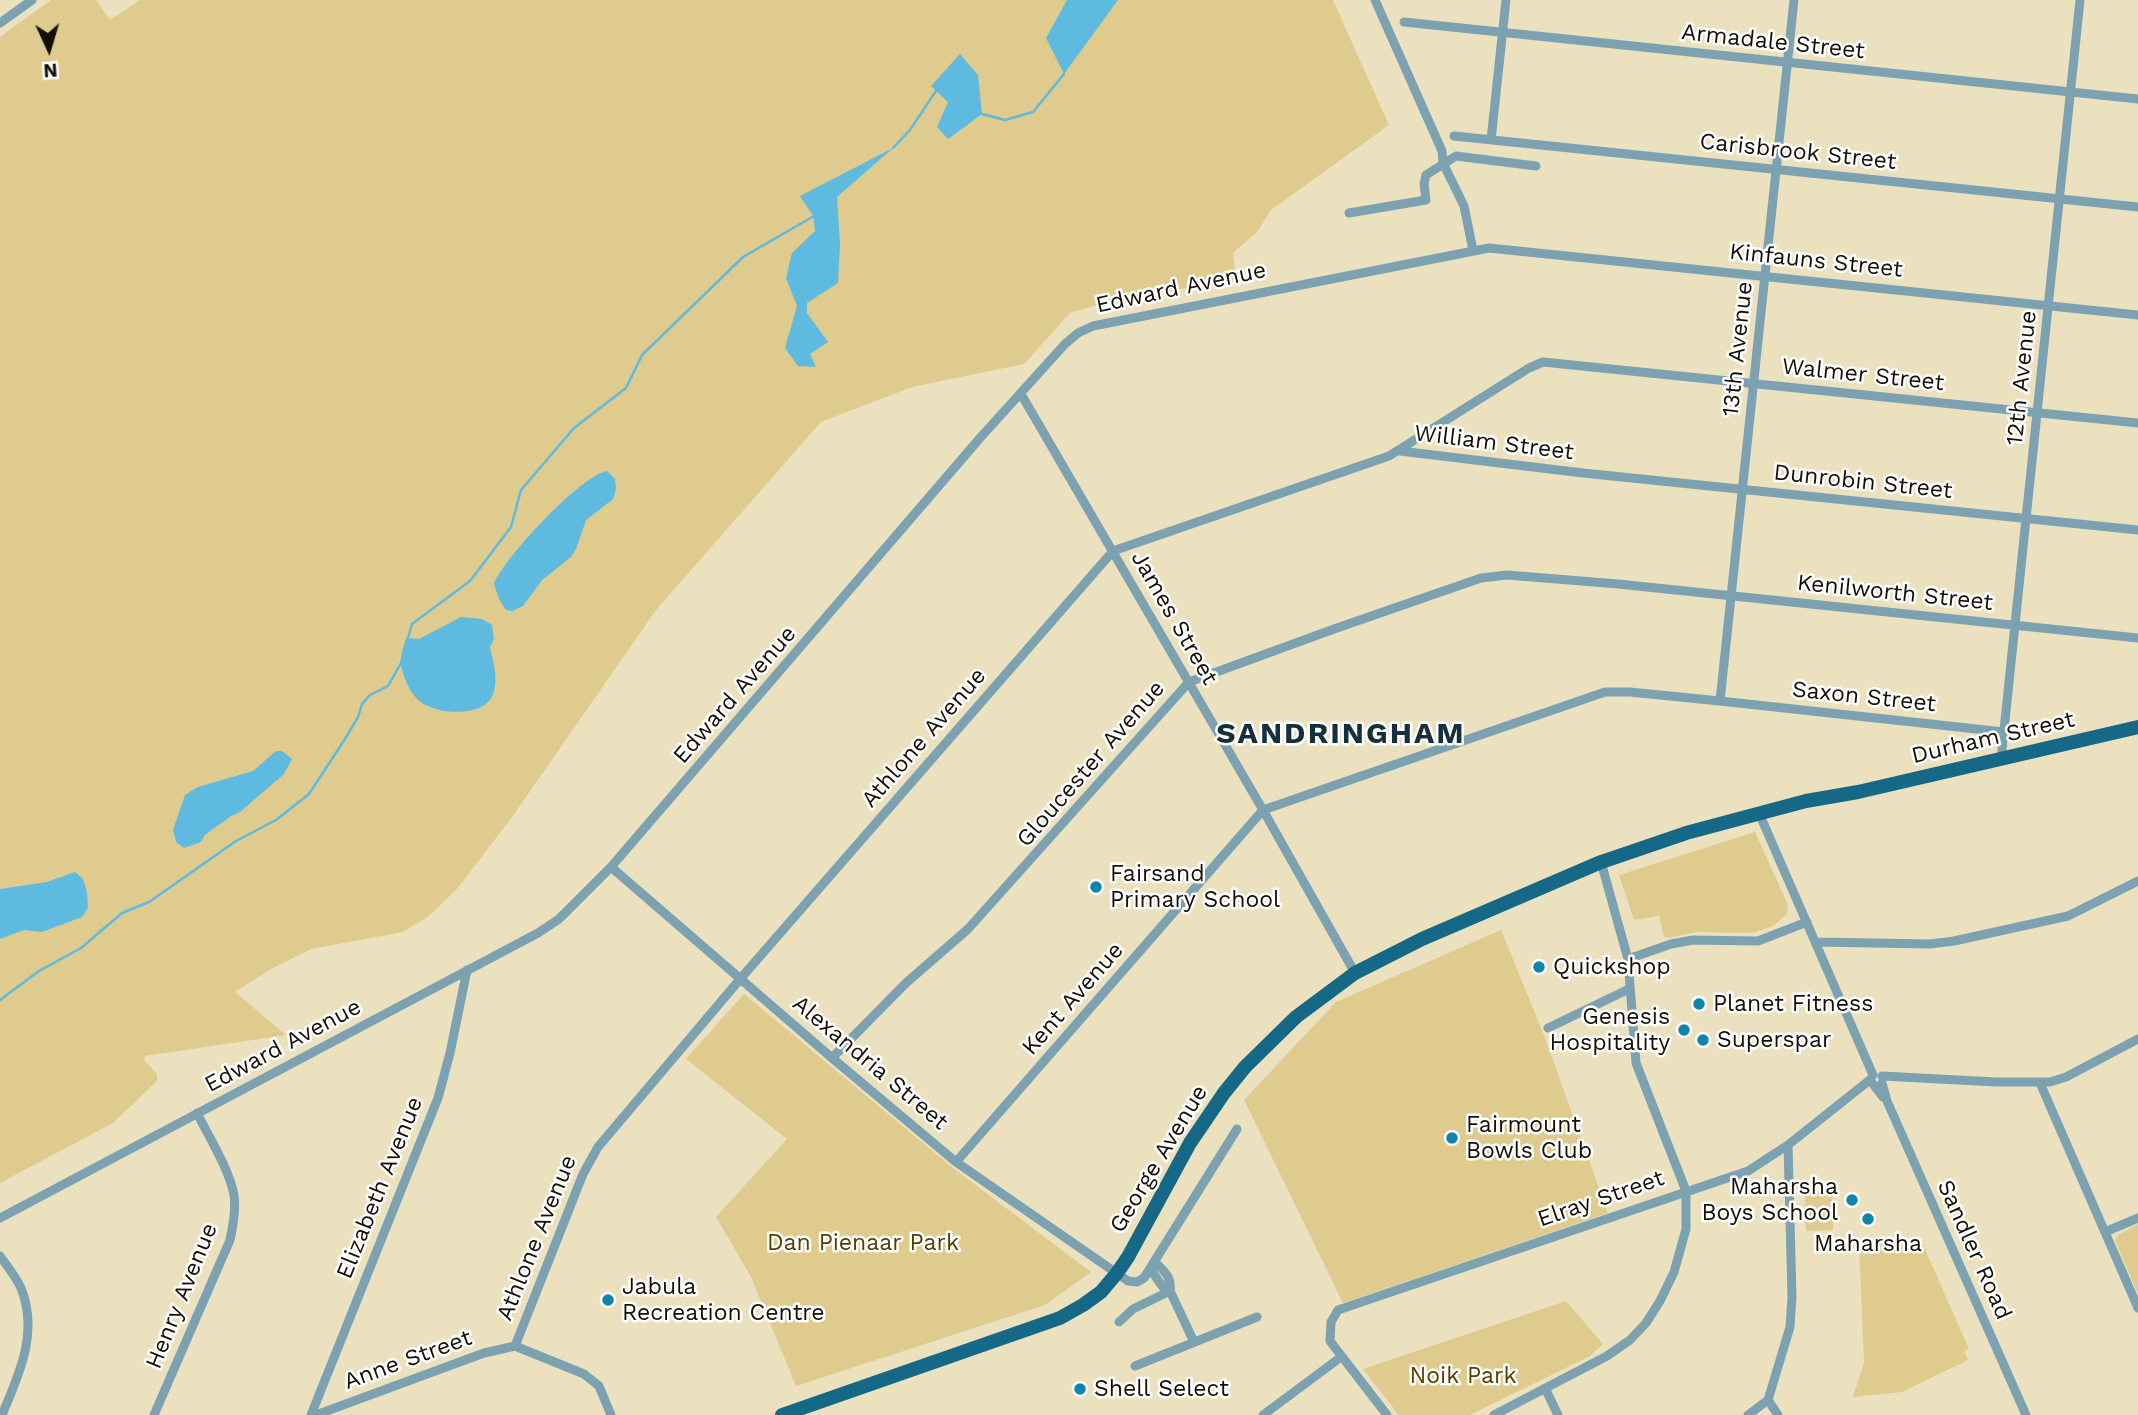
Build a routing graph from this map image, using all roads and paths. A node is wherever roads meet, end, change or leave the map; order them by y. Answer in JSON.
{"nodes":[{"id":1,"x":32,"y":0,"type":"edge"},
{"id":2,"x":1375,"y":0,"type":"edge"},
{"id":3,"x":1506,"y":0,"type":"edge"},
{"id":4,"x":1794,"y":0,"type":"edge"},
{"id":5,"x":2080,"y":0,"type":"edge"},
{"id":6,"x":2,"y":18,"type":"edge"},
{"id":7,"x":1404,"y":22,"type":"dead end"},
{"id":8,"x":1503,"y":33,"type":"junction"},
{"id":9,"x":1787,"y":62,"type":"junction"},
{"id":10,"x":2070,"y":92,"type":"junction"},
{"id":11,"x":2138,"y":99,"type":"edge"},
{"id":12,"x":1454,"y":136,"type":"dead end"},
{"id":13,"x":1491,"y":140,"type":"junction"},
{"id":14,"x":1443,"y":163,"type":"junction"},
{"id":15,"x":1536,"y":166,"type":"dead end"},
{"id":16,"x":1776,"y":169,"type":"junction"},
{"id":17,"x":2059,"y":200,"type":"junction"},
{"id":18,"x":2138,"y":208,"type":"edge"},
{"id":19,"x":1349,"y":213,"type":"dead end"},
{"id":20,"x":1489,"y":248,"type":"joint"},
{"id":21,"x":1473,"y":250,"type":"junction"},
{"id":22,"x":1765,"y":275,"type":"junction"},
{"id":23,"x":2048,"y":305,"type":"junction"},
{"id":24,"x":2138,"y":315,"type":"edge"},
{"id":25,"x":1543,"y":362,"type":"joint"},
{"id":26,"x":1755,"y":383,"type":"junction"},
{"id":27,"x":1021,"y":394,"type":"junction"},
{"id":28,"x":2037,"y":413,"type":"junction"},
{"id":29,"x":2138,"y":424,"type":"edge"},
{"id":30,"x":1400,"y":451,"type":"junction"},
{"id":31,"x":1583,"y":473,"type":"joint"},
{"id":32,"x":1742,"y":488,"type":"junction"},
{"id":33,"x":2026,"y":519,"type":"junction"},
{"id":34,"x":2138,"y":530,"type":"edge"},
{"id":35,"x":1114,"y":551,"type":"junction"},
{"id":36,"x":1648,"y":587,"type":"joint"},
{"id":37,"x":1731,"y":595,"type":"junction"},
{"id":38,"x":2015,"y":625,"type":"junction"},
{"id":39,"x":2138,"y":638,"type":"edge"},
{"id":40,"x":1189,"y":682,"type":"junction"},
{"id":41,"x":1720,"y":701,"type":"junction"},
{"id":42,"x":2138,"y":727,"type":"edge"},
{"id":43,"x":2004,"y":732,"type":"junction"},
{"id":44,"x":2001,"y":759,"type":"junction"},
{"id":45,"x":1263,"y":810,"type":"junction"},
{"id":46,"x":1760,"y":815,"type":"junction"},
{"id":47,"x":1599,"y":866,"type":"junction"},
{"id":48,"x":611,"y":867,"type":"junction"},
{"id":49,"x":2138,"y":881,"type":"edge"},
{"id":50,"x":1807,"y":922,"type":"junction"},
{"id":51,"x":1816,"y":942,"type":"junction"},
{"id":52,"x":1628,"y":959,"type":"junction"},
{"id":53,"x":467,"y":970,"type":"junction"},
{"id":54,"x":1355,"y":973,"type":"junction"},
{"id":55,"x":741,"y":978,"type":"junction"},
{"id":56,"x":1629,"y":989,"type":"junction"},
{"id":57,"x":1548,"y":1028,"type":"dead end"},
{"id":58,"x":2138,"y":1039,"type":"edge"},
{"id":59,"x":832,"y":1058,"type":"junction"},
{"id":60,"x":1877,"y":1079,"type":"junction"},
{"id":61,"x":2040,"y":1083,"type":"junction"},
{"id":62,"x":197,"y":1113,"type":"junction"},
{"id":63,"x":1237,"y":1129,"type":"dead end"},
{"id":64,"x":1788,"y":1145,"type":"junction"},
{"id":65,"x":956,"y":1162,"type":"junction"},
{"id":66,"x":1685,"y":1191,"type":"junction"},
{"id":67,"x":0,"y":1218,"type":"edge"},
{"id":68,"x":2138,"y":1218,"type":"edge"},
{"id":69,"x":2105,"y":1232,"type":"junction"},
{"id":70,"x":0,"y":1256,"type":"edge"},
{"id":71,"x":1152,"y":1266,"type":"junction"},
{"id":72,"x":1117,"y":1273,"type":"junction"},
{"id":73,"x":1170,"y":1291,"type":"junction"},
{"id":74,"x":2138,"y":1308,"type":"edge"},
{"id":75,"x":1257,"y":1317,"type":"dead end"},
{"id":76,"x":1119,"y":1322,"type":"dead end"},
{"id":77,"x":1194,"y":1342,"type":"junction"},
{"id":78,"x":515,"y":1346,"type":"junction"},
{"id":79,"x":1341,"y":1357,"type":"junction"},
{"id":80,"x":1135,"y":1366,"type":"dead end"},
{"id":81,"x":1545,"y":1388,"type":"junction"},
{"id":82,"x":1768,"y":1400,"type":"junction"},
{"id":83,"x":2,"y":1415,"type":"edge"},
{"id":84,"x":154,"y":1415,"type":"edge"},
{"id":85,"x":311,"y":1415,"type":"edge"},
{"id":86,"x":316,"y":1415,"type":"edge"},
{"id":87,"x":611,"y":1415,"type":"edge"},
{"id":88,"x":782,"y":1415,"type":"edge"},
{"id":89,"x":1263,"y":1415,"type":"edge"},
{"id":90,"x":1387,"y":1415,"type":"edge"},
{"id":91,"x":1494,"y":1415,"type":"edge"},
{"id":92,"x":1558,"y":1415,"type":"edge"},
{"id":93,"x":1748,"y":1415,"type":"edge"},
{"id":94,"x":1778,"y":1415,"type":"edge"},
{"id":95,"x":2026,"y":1415,"type":"edge"}],
"edges":[{"from":1,"to":6,"type":"street"},
{"from":2,"to":14,"type":"street"},
{"from":3,"to":8,"type":"street"},
{"from":4,"to":9,"type":"street","name":"13th Avenue"},
{"from":5,"to":10,"type":"street","name":"12th Avenue"},
{"from":7,"to":8,"type":"street","name":"Armadale Street"},
{"from":8,"to":9,"type":"street","name":"Armadale Street"},
{"from":8,"to":13,"type":"street"},
{"from":9,"to":10,"type":"street","name":"Armadale Street"},
{"from":9,"to":16,"type":"street","name":"13th Avenue"},
{"from":10,"to":11,"type":"street","name":"Armadale Street"},
{"from":10,"to":17,"type":"street","name":"12th Avenue"},
{"from":12,"to":13,"type":"street","name":"Carisbrook Street"},
{"from":13,"to":16,"type":"street","name":"Carisbrook Street"},
{"from":14,"to":15,"type":"street"},
{"from":14,"to":19,"type":"street"},
{"from":14,"to":21,"type":"street"},
{"from":16,"to":17,"type":"street","name":"Carisbrook Street"},
{"from":16,"to":22,"type":"street","name":"13th Avenue"},
{"from":17,"to":18,"type":"street","name":"Carisbrook Street"},
{"from":17,"to":23,"type":"street","name":"12th Avenue"},
{"from":20,"to":21,"type":"street","name":"Edward Avenue"},
{"from":20,"to":22,"type":"street","name":"Kinfauns Street"},
{"from":21,"to":27,"type":"street","name":"Edward Avenue"},
{"from":22,"to":23,"type":"street","name":"Kinfauns Street"},
{"from":22,"to":26,"type":"street","name":"13th Avenue"},
{"from":23,"to":24,"type":"street","name":"Kinfauns Street"},
{"from":23,"to":28,"type":"street","name":"12th Avenue"},
{"from":25,"to":26,"type":"street","name":"Walmer Street"},
{"from":25,"to":30,"type":"street","name":"Athlone Avenue"},
{"from":26,"to":28,"type":"street","name":"Walmer Street"},
{"from":26,"to":32,"type":"street","name":"13th Avenue"},
{"from":27,"to":35,"type":"street","name":"James Street"},
{"from":27,"to":48,"type":"street","name":"Edward Avenue"},
{"from":28,"to":29,"type":"street","name":"Walmer Street"},
{"from":28,"to":33,"type":"street","name":"12th Avenue"},
{"from":30,"to":31,"type":"street","name":"William Street"},
{"from":30,"to":35,"type":"street","name":"Athlone Avenue"},
{"from":31,"to":32,"type":"street","name":"Dunrobin Street"},
{"from":32,"to":33,"type":"street","name":"Dunrobin Street"},
{"from":32,"to":37,"type":"street","name":"13th Avenue"},
{"from":33,"to":34,"type":"street","name":"Dunrobin Street"},
{"from":33,"to":38,"type":"street","name":"12th Avenue"},
{"from":35,"to":40,"type":"street","name":"James Street"},
{"from":35,"to":55,"type":"street","name":"Athlone Avenue"},
{"from":36,"to":37,"type":"street","name":"Kenilworth Street"},
{"from":36,"to":40,"type":"street","name":"Gloucester Avenue"},
{"from":37,"to":38,"type":"street","name":"Kenilworth Street"},
{"from":37,"to":41,"type":"street","name":"13th Avenue"},
{"from":38,"to":39,"type":"street","name":"Kenilworth Street"},
{"from":38,"to":43,"type":"street","name":"12th Avenue"},
{"from":40,"to":45,"type":"street","name":"James Street"},
{"from":40,"to":59,"type":"street","name":"Gloucester Avenue"},
{"from":41,"to":43,"type":"street","name":"Saxon Street"},
{"from":41,"to":45,"type":"street","name":"Kent Avenue"},
{"from":42,"to":44,"type":"main road","name":"Durham Street"},
{"from":43,"to":44,"type":"street","name":"12th Avenue"},
{"from":44,"to":46,"type":"main road","name":"Durham Street"},
{"from":45,"to":54,"type":"street","name":"James Street"},
{"from":45,"to":65,"type":"street","name":"Kent Avenue"},
{"from":46,"to":47,"type":"main road","name":"George Avenue"},
{"from":46,"to":50,"type":"street","name":"Sandler Road"},
{"from":47,"to":52,"type":"street"},
{"from":47,"to":54,"type":"main road","name":"George Avenue"},
{"from":48,"to":53,"type":"street","name":"Edward Avenue"},
{"from":48,"to":55,"type":"street","name":"Alexandria Street"},
{"from":49,"to":51,"type":"street"},
{"from":50,"to":51,"type":"street","name":"Sandler Road"},
{"from":50,"to":52,"type":"street"},
{"from":51,"to":60,"type":"street","name":"Sandler Road"},
{"from":52,"to":56,"type":"street"},
{"from":53,"to":62,"type":"street","name":"Edward Avenue"},
{"from":53,"to":85,"type":"street","name":"Elizabeth Avenue"},
{"from":54,"to":72,"type":"main road","name":"George Avenue"},
{"from":55,"to":59,"type":"street","name":"Alexandria Street"},
{"from":55,"to":78,"type":"street","name":"Athlone Avenue"},
{"from":56,"to":57,"type":"street"},
{"from":56,"to":66,"type":"street"},
{"from":58,"to":61,"type":"street","name":"Elray Street"},
{"from":59,"to":65,"type":"street","name":"Alexandria Street"},
{"from":60,"to":61,"type":"street","name":"Elray Street"},
{"from":60,"to":64,"type":"street","name":"Elray Street"},
{"from":60,"to":95,"type":"street","name":"Sandler Road"},
{"from":61,"to":69,"type":"street"},
{"from":62,"to":67,"type":"street","name":"Edward Avenue"},
{"from":62,"to":84,"type":"street","name":"Henry Avenue"},
{"from":63,"to":71,"type":"street"},
{"from":64,"to":66,"type":"street","name":"Elray Street"},
{"from":64,"to":82,"type":"street"},
{"from":65,"to":72,"type":"street","name":"Alexandria Street"},
{"from":66,"to":79,"type":"street","name":"Elray Street"},
{"from":66,"to":81,"type":"street"},
{"from":68,"to":69,"type":"street"},
{"from":69,"to":74,"type":"street"},
{"from":70,"to":83,"type":"street"},
{"from":71,"to":72,"type":"street"},
{"from":71,"to":73,"type":"street"},
{"from":72,"to":88,"type":"main road","name":"George Avenue"},
{"from":73,"to":76,"type":"street"},
{"from":73,"to":77,"type":"street"},
{"from":75,"to":77,"type":"street"},
{"from":77,"to":80,"type":"street"},
{"from":78,"to":86,"type":"street","name":"Anne Street"},
{"from":78,"to":87,"type":"street"},
{"from":79,"to":89,"type":"street"},
{"from":79,"to":90,"type":"street"},
{"from":81,"to":91,"type":"street"},
{"from":81,"to":92,"type":"street"},
{"from":82,"to":93,"type":"street"},
{"from":82,"to":94,"type":"street"}]}
